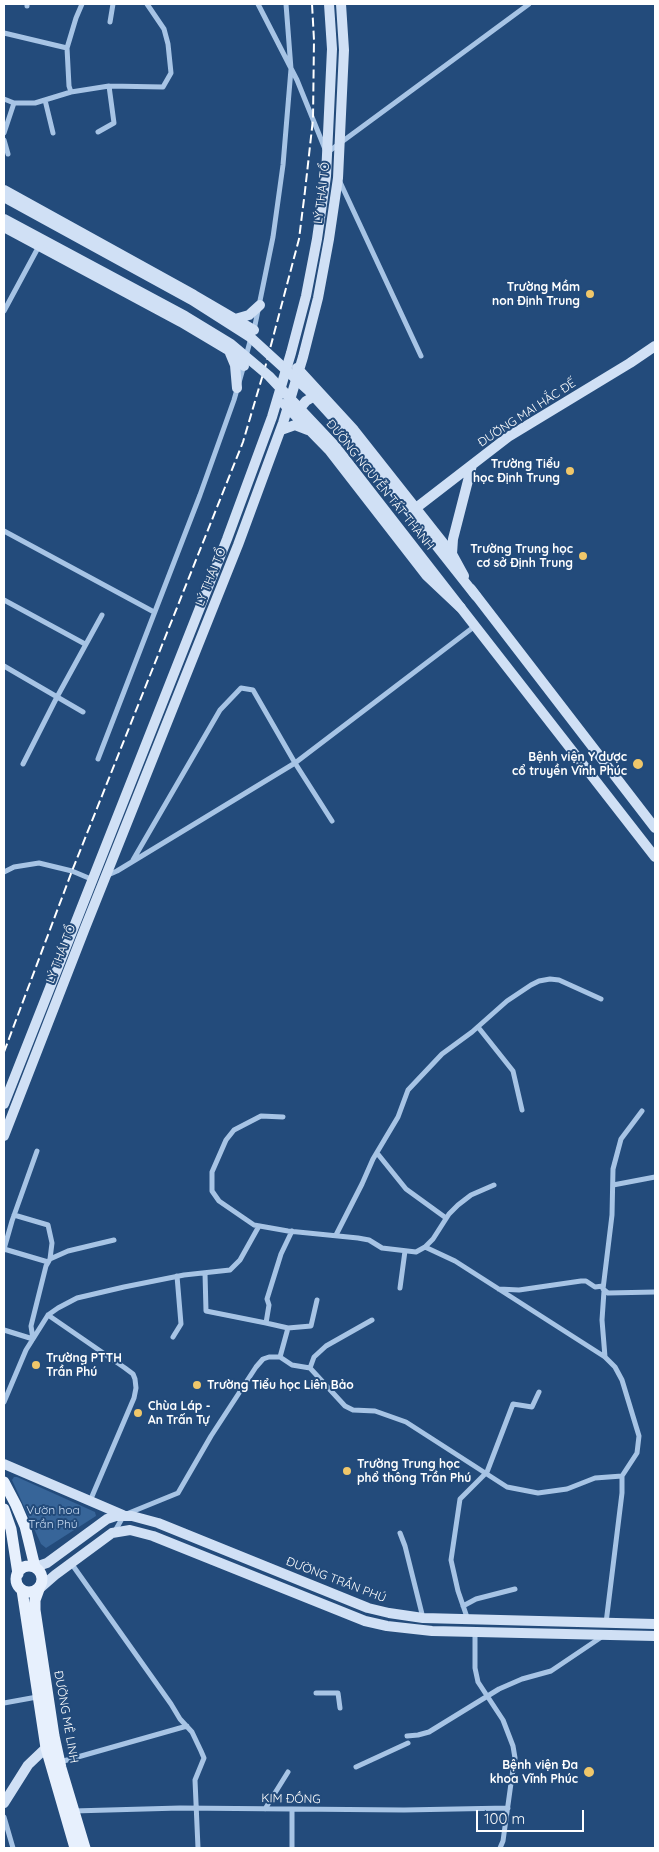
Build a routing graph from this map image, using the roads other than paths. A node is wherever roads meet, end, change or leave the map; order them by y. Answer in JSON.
{"nodes":[{"id":1,"x":82,"y":4,"type":"edge"},
{"id":2,"x":114,"y":4,"type":"edge"},
{"id":3,"x":147,"y":4,"type":"edge"},
{"id":4,"x":258,"y":4,"type":"edge"},
{"id":5,"x":286,"y":4,"type":"edge"},
{"id":6,"x":329,"y":4,"type":"edge"},
{"id":7,"x":341,"y":4,"type":"edge"},
{"id":8,"x":529,"y":4,"type":"edge"},
{"id":9,"x":110,"y":22,"type":"dead end"},
{"id":10,"x":4,"y":33,"type":"edge"},
{"id":11,"x":67,"y":48,"type":"junction"},
{"id":12,"x":291,"y":69,"type":"junction"},
{"id":13,"x":108,"y":86,"type":"junction"},
{"id":14,"x":71,"y":92,"type":"junction"},
{"id":15,"x":4,"y":99,"type":"edge"},
{"id":16,"x":45,"y":100,"type":"junction"},
{"id":17,"x":14,"y":103,"type":"junction"},
{"id":18,"x":98,"y":132,"type":"dead end"},
{"id":19,"x":4,"y":133,"type":"edge"},
{"id":20,"x":53,"y":133,"type":"dead end"},
{"id":21,"x":4,"y":140,"type":"edge"},
{"id":22,"x":340,"y":143,"type":"junction"},
{"id":23,"x":8,"y":154,"type":"dead end"},
{"id":24,"x":328,"y":154,"type":"junction"},
{"id":25,"x":338,"y":178,"type":"junction"},
{"id":26,"x":4,"y":190,"type":"edge"},
{"id":27,"x":4,"y":197,"type":"edge"},
{"id":28,"x":4,"y":219,"type":"edge"},
{"id":29,"x":4,"y":227,"type":"edge"},
{"id":30,"x":39,"y":246,"type":"junction"},
{"id":31,"x":260,"y":305,"type":"junction"},
{"id":32,"x":217,"y":308,"type":"junction"},
{"id":33,"x":4,"y":311,"type":"edge"},
{"id":34,"x":236,"y":319,"type":"junction"},
{"id":35,"x":254,"y":330,"type":"junction"},
{"id":36,"x":205,"y":335,"type":"junction"},
{"id":37,"x":654,"y":348,"type":"edge"},
{"id":38,"x":228,"y":350,"type":"junction"},
{"id":39,"x":305,"y":351,"type":"junction"},
{"id":40,"x":422,"y":356,"type":"dead end"},
{"id":41,"x":289,"y":360,"type":"junction"},
{"id":42,"x":244,"y":366,"type":"junction"},
{"id":43,"x":299,"y":370,"type":"junction"},
{"id":44,"x":313,"y":385,"type":"junction"},
{"id":45,"x":237,"y":388,"type":"junction"},
{"id":46,"x":324,"y":396,"type":"junction"},
{"id":47,"x":278,"y":398,"type":"junction"},
{"id":48,"x":288,"y":408,"type":"junction"},
{"id":49,"x":299,"y":418,"type":"junction"},
{"id":50,"x":281,"y":430,"type":"junction"},
{"id":51,"x":311,"y":431,"type":"junction"},
{"id":52,"x":473,"y":463,"type":"junction"},
{"id":53,"x":416,"y":508,"type":"junction"},
{"id":54,"x":4,"y":531,"type":"edge"},
{"id":55,"x":452,"y":554,"type":"junction"},
{"id":56,"x":476,"y":596,"type":"junction"},
{"id":57,"x":4,"y":600,"type":"edge"},
{"id":58,"x":461,"y":608,"type":"junction"},
{"id":59,"x":154,"y":612,"type":"junction"},
{"id":60,"x":102,"y":615,"type":"dead end"},
{"id":61,"x":475,"y":626,"type":"junction"},
{"id":62,"x":85,"y":644,"type":"junction"},
{"id":63,"x":4,"y":666,"type":"edge"},
{"id":64,"x":57,"y":697,"type":"junction"},
{"id":65,"x":83,"y":712,"type":"dead end"},
{"id":66,"x":98,"y":758,"type":"dead end"},
{"id":67,"x":295,"y":763,"type":"junction"},
{"id":68,"x":23,"y":764,"type":"dead end"},
{"id":69,"x":606,"y":764,"type":"junction"},
{"id":70,"x":135,"y":768,"type":"junction"},
{"id":71,"x":146,"y":773,"type":"junction"},
{"id":72,"x":591,"y":776,"type":"junction"},
{"id":73,"x":332,"y":821,"type":"dead end"},
{"id":74,"x":655,"y":828,"type":"edge"},
{"id":75,"x":653,"y":851,"type":"edge"},
{"id":76,"x":131,"y":862,"type":"junction"},
{"id":77,"x":4,"y":872,"type":"edge"},
{"id":78,"x":105,"y":876,"type":"junction"},
{"id":79,"x":91,"y":879,"type":"junction"},
{"id":80,"x":74,"y":924,"type":"junction"},
{"id":81,"x":85,"y":928,"type":"junction"},
{"id":82,"x":601,"y":999,"type":"dead end"},
{"id":83,"x":478,"y":1027,"type":"junction"},
{"id":84,"x":4,"y":1104,"type":"edge"},
{"id":85,"x":522,"y":1110,"type":"dead end"},
{"id":86,"x":642,"y":1111,"type":"dead end"},
{"id":87,"x":283,"y":1117,"type":"dead end"},
{"id":88,"x":4,"y":1136,"type":"edge"},
{"id":89,"x":37,"y":1150,"type":"dead end"},
{"id":90,"x":377,"y":1153,"type":"junction"},
{"id":91,"x":655,"y":1177,"type":"edge"},
{"id":92,"x":494,"y":1185,"type":"dead end"},
{"id":93,"x":613,"y":1185,"type":"junction"},
{"id":94,"x":14,"y":1214,"type":"junction"},
{"id":95,"x":446,"y":1218,"type":"junction"},
{"id":96,"x":259,"y":1226,"type":"junction"},
{"id":97,"x":292,"y":1231,"type":"junction"},
{"id":98,"x":336,"y":1235,"type":"junction"},
{"id":99,"x":114,"y":1240,"type":"dead end"},
{"id":100,"x":425,"y":1247,"type":"junction"},
{"id":101,"x":4,"y":1250,"type":"edge"},
{"id":102,"x":405,"y":1251,"type":"junction"},
{"id":103,"x":49,"y":1260,"type":"junction"},
{"id":104,"x":205,"y":1273,"type":"junction"},
{"id":105,"x":177,"y":1276,"type":"junction"},
{"id":106,"x":400,"y":1288,"type":"dead end"},
{"id":107,"x":499,"y":1289,"type":"junction"},
{"id":108,"x":604,"y":1289,"type":"junction"},
{"id":109,"x":655,"y":1292,"type":"edge"},
{"id":110,"x":317,"y":1300,"type":"dead end"},
{"id":111,"x":48,"y":1315,"type":"junction"},
{"id":112,"x":372,"y":1320,"type":"dead end"},
{"id":113,"x":266,"y":1324,"type":"junction"},
{"id":114,"x":288,"y":1328,"type":"junction"},
{"id":115,"x":4,"y":1330,"type":"edge"},
{"id":116,"x":173,"y":1337,"type":"dead end"},
{"id":117,"x":33,"y":1339,"type":"junction"},
{"id":118,"x":280,"y":1357,"type":"junction"},
{"id":119,"x":605,"y":1357,"type":"junction"},
{"id":120,"x":310,"y":1368,"type":"junction"},
{"id":121,"x":539,"y":1392,"type":"dead end"},
{"id":122,"x":4,"y":1402,"type":"edge"},
{"id":123,"x":4,"y":1464,"type":"edge"},
{"id":124,"x":487,"y":1472,"type":"junction"},
{"id":125,"x":622,"y":1476,"type":"junction"},
{"id":126,"x":4,"y":1482,"type":"edge"},
{"id":127,"x":90,"y":1501,"type":"junction"},
{"id":128,"x":4,"y":1509,"type":"edge"},
{"id":129,"x":124,"y":1515,"type":"junction"},
{"id":130,"x":116,"y":1531,"type":"junction"},
{"id":131,"x":400,"y":1533,"type":"dead end"},
{"id":132,"x":70,"y":1563,"type":"junction"},
{"id":133,"x":35,"y":1567,"type":"junction"},
{"id":134,"x":18,"y":1574,"type":"junction"},
{"id":135,"x":39,"y":1589,"type":"junction"},
{"id":136,"x":514,"y":1589,"type":"dead end"},
{"id":137,"x":22,"y":1590,"type":"junction"},
{"id":138,"x":463,"y":1606,"type":"junction"},
{"id":139,"x":423,"y":1618,"type":"junction"},
{"id":140,"x":468,"y":1620,"type":"junction"},
{"id":141,"x":606,"y":1623,"type":"junction"},
{"id":142,"x":655,"y":1624,"type":"edge"},
{"id":143,"x":475,"y":1632,"type":"junction"},
{"id":144,"x":606,"y":1635,"type":"junction"},
{"id":145,"x":655,"y":1636,"type":"edge"},
{"id":146,"x":316,"y":1693,"type":"dead end"},
{"id":147,"x":38,"y":1697,"type":"junction"},
{"id":148,"x":486,"y":1697,"type":"junction"},
{"id":149,"x":4,"y":1703,"type":"edge"},
{"id":150,"x":340,"y":1708,"type":"dead end"},
{"id":151,"x":187,"y":1726,"type":"junction"},
{"id":152,"x":407,"y":1736,"type":"dead end"},
{"id":153,"x":408,"y":1743,"type":"dead end"},
{"id":154,"x":51,"y":1744,"type":"junction"},
{"id":155,"x":60,"y":1762,"type":"junction"},
{"id":156,"x":356,"y":1767,"type":"dead end"},
{"id":157,"x":288,"y":1772,"type":"dead end"},
{"id":158,"x":4,"y":1803,"type":"edge"},
{"id":159,"x":197,"y":1808,"type":"junction"},
{"id":160,"x":508,"y":1808,"type":"junction"},
{"id":161,"x":265,"y":1809,"type":"junction"},
{"id":162,"x":292,"y":1810,"type":"junction"},
{"id":163,"x":74,"y":1811,"type":"junction"},
{"id":164,"x":4,"y":1817,"type":"edge"},
{"id":165,"x":13,"y":1848,"type":"edge"},
{"id":166,"x":75,"y":1848,"type":"edge"},
{"id":167,"x":85,"y":1848,"type":"edge"},
{"id":168,"x":198,"y":1848,"type":"edge"},
{"id":169,"x":292,"y":1848,"type":"edge"},
{"id":170,"x":500,"y":1848,"type":"edge"}],
"edges":[{"from":1,"to":11,"type":"street"},
{"from":2,"to":9,"type":"street"},
{"from":3,"to":13,"type":"street"},
{"from":4,"to":12,"type":"street"},
{"from":5,"to":12,"type":"street"},
{"from":6,"to":24,"type":"main road","name":"LÝ THÁI TỔ"},
{"from":7,"to":22,"type":"main road","name":"LÝ THÁI TỔ"},
{"from":8,"to":22,"type":"street"},
{"from":10,"to":11,"type":"street"},
{"from":11,"to":14,"type":"street"},
{"from":12,"to":24,"type":"street"},
{"from":12,"to":31,"type":"street"},
{"from":13,"to":14,"type":"street"},
{"from":13,"to":18,"type":"street"},
{"from":14,"to":16,"type":"street"},
{"from":15,"to":17,"type":"street"},
{"from":16,"to":17,"type":"street"},
{"from":16,"to":20,"type":"street"},
{"from":17,"to":19,"type":"street"},
{"from":21,"to":23,"type":"street"},
{"from":22,"to":24,"type":"street"},
{"from":22,"to":25,"type":"main road","name":"LÝ THÁI TỔ"},
{"from":24,"to":25,"type":"street"},
{"from":24,"to":41,"type":"main road","name":"LÝ THÁI TỔ"},
{"from":25,"to":39,"type":"main road","name":"LÝ THÁI TỔ"},
{"from":25,"to":40,"type":"street"},
{"from":26,"to":32,"type":"main road"},
{"from":27,"to":56,"type":"main road","name":"ĐƯỜNG NGUYỄN TẤT THÀNH","bridge":true},
{"from":28,"to":58,"type":"main road","name":"ĐƯỜNG NGUYỄN TẤT THÀNH","bridge":true},
{"from":29,"to":30,"type":"main road"},
{"from":30,"to":33,"type":"street"},
{"from":30,"to":36,"type":"main road"},
{"from":31,"to":34,"type":"main road"},
{"from":31,"to":35,"type":"street"},
{"from":32,"to":34,"type":"main road"},
{"from":32,"to":36,"type":"main road"},
{"from":34,"to":35,"type":"main road"},
{"from":35,"to":42,"type":"street"},
{"from":36,"to":38,"type":"main road"},
{"from":37,"to":52,"type":"main road","name":"ĐƯỜNG MAI HẮC ĐẾ"},
{"from":38,"to":42,"type":"main road"},
{"from":38,"to":45,"type":"main road"},
{"from":39,"to":43,"type":"main road","name":"LÝ THÁI TỔ"},
{"from":39,"to":44,"type":"main road"},
{"from":41,"to":43,"type":"main road"},
{"from":41,"to":47,"type":"main road","name":"LÝ THÁI TỔ"},
{"from":42,"to":45,"type":"street"},
{"from":43,"to":44,"type":"main road"},
{"from":43,"to":48,"type":"main road","name":"LÝ THÁI TỔ"},
{"from":44,"to":46,"type":"main road"},
{"from":45,"to":59,"type":"street"},
{"from":46,"to":49,"type":"main road"},
{"from":46,"to":53,"type":"main road"},
{"from":47,"to":48,"type":"main road"},
{"from":47,"to":70,"type":"main road","name":"LÝ THÁI TỔ"},
{"from":48,"to":49,"type":"main road"},
{"from":48,"to":50,"type":"main road","name":"LÝ THÁI TỔ"},
{"from":49,"to":51,"type":"main road"},
{"from":50,"to":51,"type":"main road"},
{"from":50,"to":71,"type":"main road","name":"LÝ THÁI TỔ"},
{"from":51,"to":58,"type":"main road"},
{"from":52,"to":53,"type":"main road","name":"ĐƯỜNG MAI HẮC ĐẾ"},
{"from":52,"to":55,"type":"main road"},
{"from":53,"to":55,"type":"main road"},
{"from":54,"to":59,"type":"street"},
{"from":55,"to":56,"type":"main road"},
{"from":56,"to":69,"type":"main road","name":"ĐƯỜNG NGUYỄN TẤT THÀNH"},
{"from":57,"to":62,"type":"street"},
{"from":58,"to":61,"type":"main road","name":"ĐƯỜNG NGUYỄN TẤT THÀNH"},
{"from":59,"to":66,"type":"street"},
{"from":60,"to":62,"type":"street"},
{"from":61,"to":67,"type":"street"},
{"from":61,"to":72,"type":"main road","name":"ĐƯỜNG NGUYỄN TẤT THÀNH"},
{"from":62,"to":64,"type":"street"},
{"from":63,"to":64,"type":"street"},
{"from":64,"to":65,"type":"street"},
{"from":64,"to":68,"type":"street"},
{"from":67,"to":73,"type":"street"},
{"from":67,"to":76,"type":"street"},
{"from":67,"to":76,"type":"street"},
{"from":69,"to":72,"type":"main road"},
{"from":69,"to":74,"type":"main road","name":"ĐƯỜNG NGUYỄN TẤT THÀNH"},
{"from":70,"to":71,"type":"main road"},
{"from":70,"to":79,"type":"main road","name":"LÝ THÁI TỔ"},
{"from":71,"to":78,"type":"main road","name":"LÝ THÁI TỔ"},
{"from":72,"to":75,"type":"main road","name":"ĐƯỜNG NGUYỄN TẤT THÀNH"},
{"from":76,"to":78,"type":"street"},
{"from":77,"to":79,"type":"street"},
{"from":78,"to":81,"type":"main road","name":"LÝ THÁI TỔ"},
{"from":79,"to":80,"type":"main road","name":"LÝ THÁI TỔ"},
{"from":80,"to":81,"type":"main road"},
{"from":80,"to":84,"type":"main road","name":"LÝ THÁI TỔ"},
{"from":81,"to":88,"type":"main road","name":"LÝ THÁI TỔ"},
{"from":82,"to":83,"type":"street"},
{"from":83,"to":85,"type":"street"},
{"from":83,"to":90,"type":"street"},
{"from":86,"to":93,"type":"street"},
{"from":87,"to":96,"type":"street"},
{"from":89,"to":94,"type":"street"},
{"from":90,"to":95,"type":"street"},
{"from":90,"to":98,"type":"street"},
{"from":91,"to":93,"type":"street"},
{"from":92,"to":95,"type":"street"},
{"from":93,"to":108,"type":"street"},
{"from":94,"to":101,"type":"street"},
{"from":94,"to":103,"type":"street"},
{"from":95,"to":100,"type":"street"},
{"from":96,"to":97,"type":"street"},
{"from":96,"to":104,"type":"street"},
{"from":97,"to":98,"type":"street"},
{"from":97,"to":113,"type":"street"},
{"from":98,"to":102,"type":"street"},
{"from":99,"to":103,"type":"street"},
{"from":100,"to":102,"type":"street"},
{"from":100,"to":107,"type":"street"},
{"from":101,"to":103,"type":"street"},
{"from":102,"to":106,"type":"street"},
{"from":103,"to":117,"type":"street"},
{"from":104,"to":105,"type":"street"},
{"from":104,"to":113,"type":"street"},
{"from":105,"to":111,"type":"street"},
{"from":105,"to":116,"type":"street"},
{"from":107,"to":108,"type":"street"},
{"from":107,"to":119,"type":"street"},
{"from":108,"to":109,"type":"street"},
{"from":108,"to":119,"type":"street"},
{"from":110,"to":114,"type":"street"},
{"from":111,"to":117,"type":"street"},
{"from":111,"to":127,"type":"street"},
{"from":112,"to":120,"type":"street"},
{"from":113,"to":114,"type":"street"},
{"from":114,"to":118,"type":"street"},
{"from":115,"to":117,"type":"street"},
{"from":117,"to":122,"type":"street"},
{"from":118,"to":120,"type":"street"},
{"from":118,"to":129,"type":"street"},
{"from":119,"to":125,"type":"street"},
{"from":120,"to":124,"type":"street"},
{"from":121,"to":124,"type":"street"},
{"from":123,"to":127,"type":"main road","name":"ĐƯỜNG TRẦN PHÚ"},
{"from":124,"to":125,"type":"street"},
{"from":124,"to":138,"type":"street"},
{"from":125,"to":141,"type":"street"},
{"from":126,"to":133,"type":"main road"},
{"from":127,"to":129,"type":"main road","name":"ĐƯỜNG TRẦN PHÚ"},
{"from":128,"to":134,"type":"main road"},
{"from":129,"to":130,"type":"street"},
{"from":129,"to":133,"type":"main road"},
{"from":129,"to":139,"type":"main road","name":"ĐƯỜNG TRẦN PHÚ"},
{"from":130,"to":132,"type":"main road"},
{"from":130,"to":143,"type":"main road","name":"ĐƯỜNG TRẦN PHÚ"},
{"from":131,"to":139,"type":"street"},
{"from":132,"to":135,"type":"main road"},
{"from":132,"to":151,"type":"street"},
{"from":133,"to":134,"type":"main road"},
{"from":133,"to":135,"type":"main road"},
{"from":134,"to":137,"type":"main road"},
{"from":135,"to":137,"type":"main road"},
{"from":135,"to":154,"type":"main road","name":"ĐƯỜNG MÊ LINH"},
{"from":136,"to":138,"type":"street"},
{"from":137,"to":147,"type":"main road","name":"ĐƯỜNG MÊ LINH"},
{"from":138,"to":140,"type":"street"},
{"from":139,"to":140,"type":"main road","name":"ĐƯỜNG TRẦN PHÚ"},
{"from":140,"to":141,"type":"main road","name":"ĐƯỜNG TRẦN PHÚ"},
{"from":141,"to":142,"type":"main road","name":"ĐƯỜNG TRẦN PHÚ"},
{"from":141,"to":144,"type":"main road"},
{"from":143,"to":144,"type":"main road","name":"ĐƯỜNG TRẦN PHÚ"},
{"from":143,"to":148,"type":"street"},
{"from":144,"to":145,"type":"main road","name":"ĐƯỜNG TRẦN PHÚ"},
{"from":144,"to":148,"type":"street"},
{"from":146,"to":150,"type":"street"},
{"from":147,"to":149,"type":"street"},
{"from":147,"to":154,"type":"main road","name":"ĐƯỜNG MÊ LINH"},
{"from":148,"to":152,"type":"street"},
{"from":148,"to":160,"type":"street"},
{"from":151,"to":155,"type":"street"},
{"from":151,"to":159,"type":"street"},
{"from":153,"to":156,"type":"street"},
{"from":154,"to":155,"type":"main road","name":"ĐƯỜNG MÊ LINH"},
{"from":154,"to":158,"type":"main road"},
{"from":154,"to":166,"type":"main road","name":"ĐƯỜNG MÊ LINH"},
{"from":155,"to":163,"type":"main road","name":"ĐƯỜNG MÊ LINH"},
{"from":157,"to":161,"type":"street"},
{"from":159,"to":161,"type":"street","name":"KIM ĐỒNG"},
{"from":159,"to":163,"type":"street","name":"KIM ĐỒNG"},
{"from":159,"to":168,"type":"street"},
{"from":160,"to":162,"type":"street","name":"KIM ĐỒNG"},
{"from":160,"to":170,"type":"street"},
{"from":161,"to":162,"type":"street","name":"KIM ĐỒNG"},
{"from":162,"to":169,"type":"street"},
{"from":163,"to":167,"type":"main road","name":"ĐƯỜNG MÊ LINH"},
{"from":164,"to":165,"type":"street"}]}
